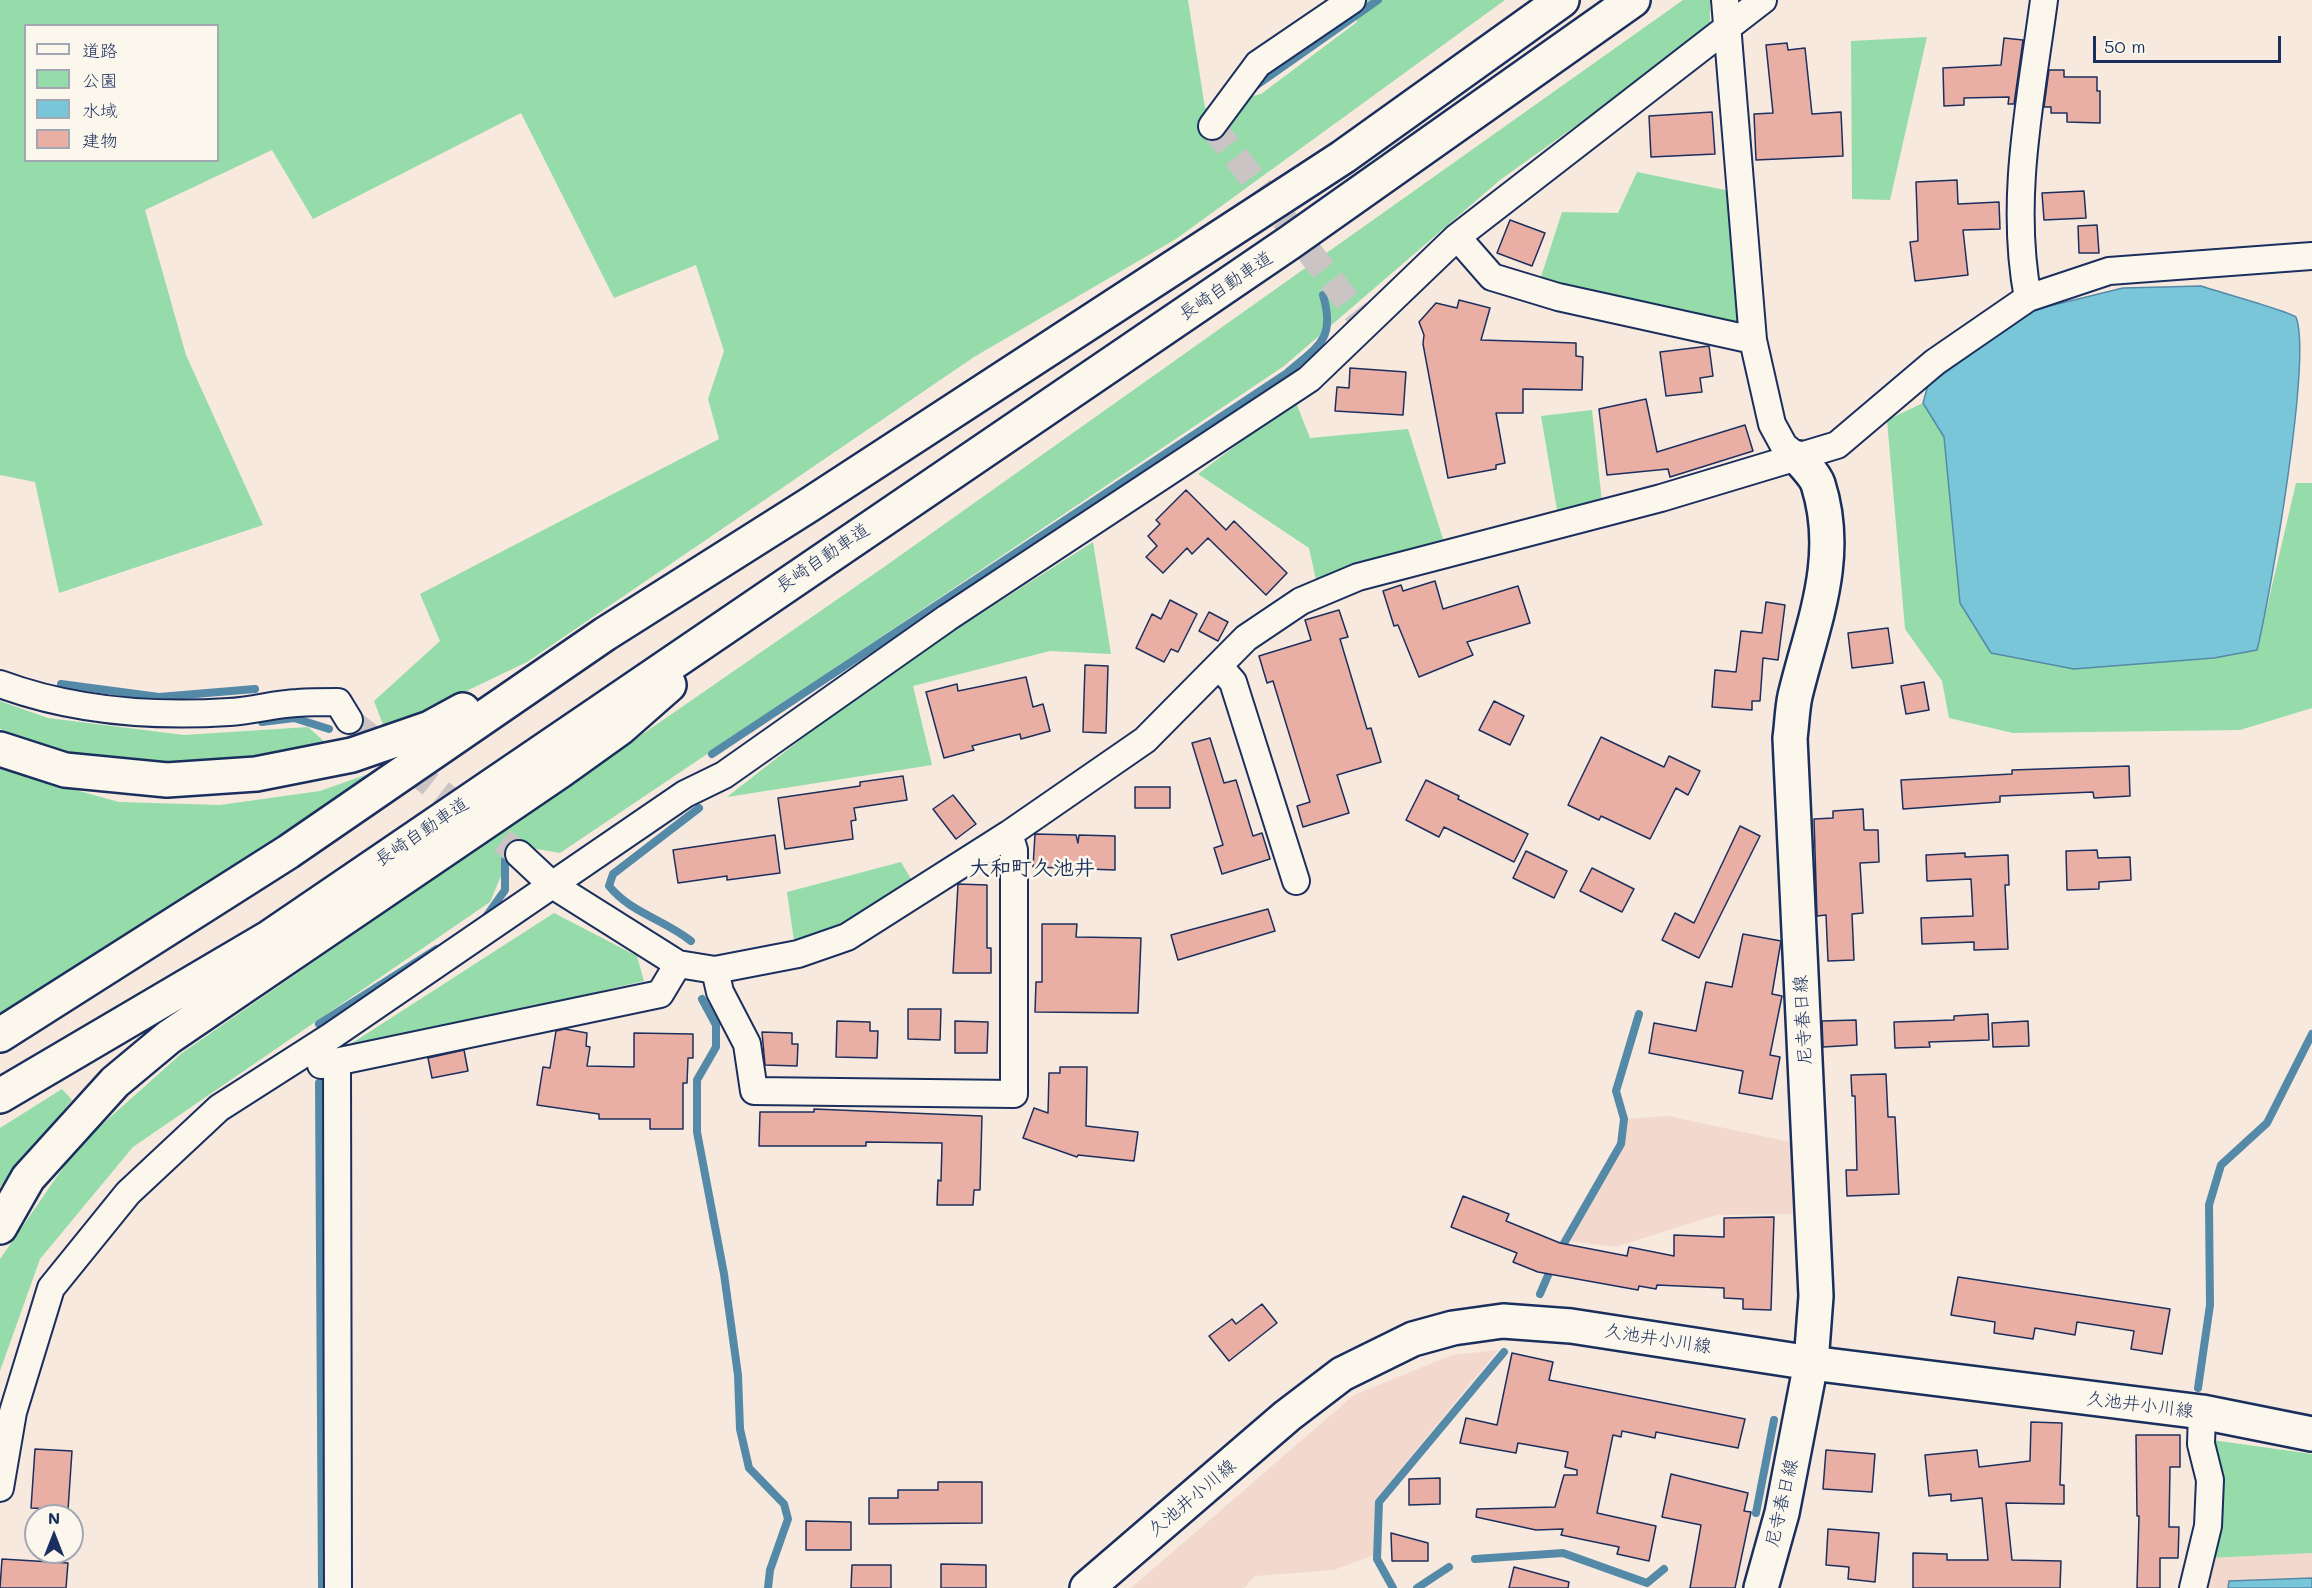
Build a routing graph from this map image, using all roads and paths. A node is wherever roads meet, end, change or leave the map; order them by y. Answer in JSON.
{"nodes":[{"id":1,"x":1352,"y":0,"type":"edge"},
{"id":2,"x":1562,"y":0,"type":"edge"},
{"id":3,"x":1633,"y":0,"type":"edge"},
{"id":4,"x":1725,"y":0,"type":"edge"},
{"id":5,"x":1763,"y":0,"type":"edge"},
{"id":6,"x":2044,"y":0,"type":"edge"},
{"id":7,"x":1726,"y":28,"type":"junction"},
{"id":8,"x":1212,"y":126,"type":"dead end"},
{"id":9,"x":1457,"y":237,"type":"junction"},
{"id":10,"x":2312,"y":256,"type":"edge"},
{"id":11,"x":2028,"y":298,"type":"junction"},
{"id":12,"x":1753,"y":340,"type":"junction"},
{"id":13,"x":1799,"y":458,"type":"junction"},
{"id":14,"x":776,"y":590,"type":"junction"},
{"id":15,"x":605,"y":634,"type":"junction"},
{"id":16,"x":1219,"y":666,"type":"junction"},
{"id":17,"x":0,"y":684,"type":"edge"},
{"id":18,"x":349,"y":720,"type":"tunnel mouth"},
{"id":19,"x":0,"y":749,"type":"edge"},
{"id":20,"x":1009,"y":834,"type":"junction"},
{"id":21,"x":519,"y":854,"type":"tunnel mouth"},
{"id":22,"x":1296,"y":881,"type":"dead end"},
{"id":23,"x":551,"y":884,"type":"junction"},
{"id":24,"x":678,"y":964,"type":"junction"},
{"id":25,"x":715,"y":970,"type":"junction"},
{"id":26,"x":0,"y":1035,"type":"edge"},
{"id":27,"x":337,"y":1064,"type":"junction"},
{"id":28,"x":280,"y":1068,"type":"junction"},
{"id":29,"x":0,"y":1096,"type":"edge"},
{"id":30,"x":0,"y":1227,"type":"edge"},
{"id":31,"x":1811,"y":1363,"type":"junction"},
{"id":32,"x":2202,"y":1412,"type":"junction"},
{"id":33,"x":2312,"y":1434,"type":"edge"},
{"id":34,"x":0,"y":1488,"type":"edge"},
{"id":35,"x":338,"y":1588,"type":"edge"},
{"id":36,"x":1087,"y":1588,"type":"edge"},
{"id":37,"x":1761,"y":1588,"type":"edge"},
{"id":38,"x":2193,"y":1588,"type":"edge"}],
"edges":[{"from":1,"to":8,"type":"street"},
{"from":2,"to":15,"type":"main road"},
{"from":3,"to":14,"type":"main road","name":"長崎自動車道"},
{"from":4,"to":7,"type":"street"},
{"from":5,"to":7,"type":"street"},
{"from":6,"to":11,"type":"street"},
{"from":7,"to":9,"type":"street"},
{"from":7,"to":12,"type":"street"},
{"from":9,"to":12,"type":"street"},
{"from":9,"to":23,"type":"street"},
{"from":10,"to":11,"type":"street"},
{"from":11,"to":13,"type":"street"},
{"from":12,"to":13,"type":"street"},
{"from":13,"to":16,"type":"street"},
{"from":13,"to":31,"type":"main road","name":"尼寺春日線"},
{"from":14,"to":29,"type":"main road","name":"長崎自動車道"},
{"from":14,"to":30,"type":"main road"},
{"from":15,"to":19,"type":"main road"},
{"from":15,"to":26,"type":"main road"},
{"from":16,"to":20,"type":"street"},
{"from":16,"to":22,"type":"street"},
{"from":17,"to":18,"type":"street"},
{"from":20,"to":25,"type":"street"},
{"from":20,"to":25,"type":"street"},
{"from":21,"to":23,"type":"street"},
{"from":23,"to":24,"type":"street"},
{"from":23,"to":28,"type":"street"},
{"from":24,"to":25,"type":"street"},
{"from":24,"to":27,"type":"street"},
{"from":27,"to":28,"type":"street"},
{"from":27,"to":35,"type":"street"},
{"from":28,"to":34,"type":"street"},
{"from":31,"to":32,"type":"main road","name":"久池井小川線"},
{"from":31,"to":36,"type":"main road","name":"久池井小川線"},
{"from":31,"to":37,"type":"main road","name":"尼寺春日線"},
{"from":32,"to":33,"type":"main road","name":"久池井小川線"},
{"from":32,"to":38,"type":"street"}]}
